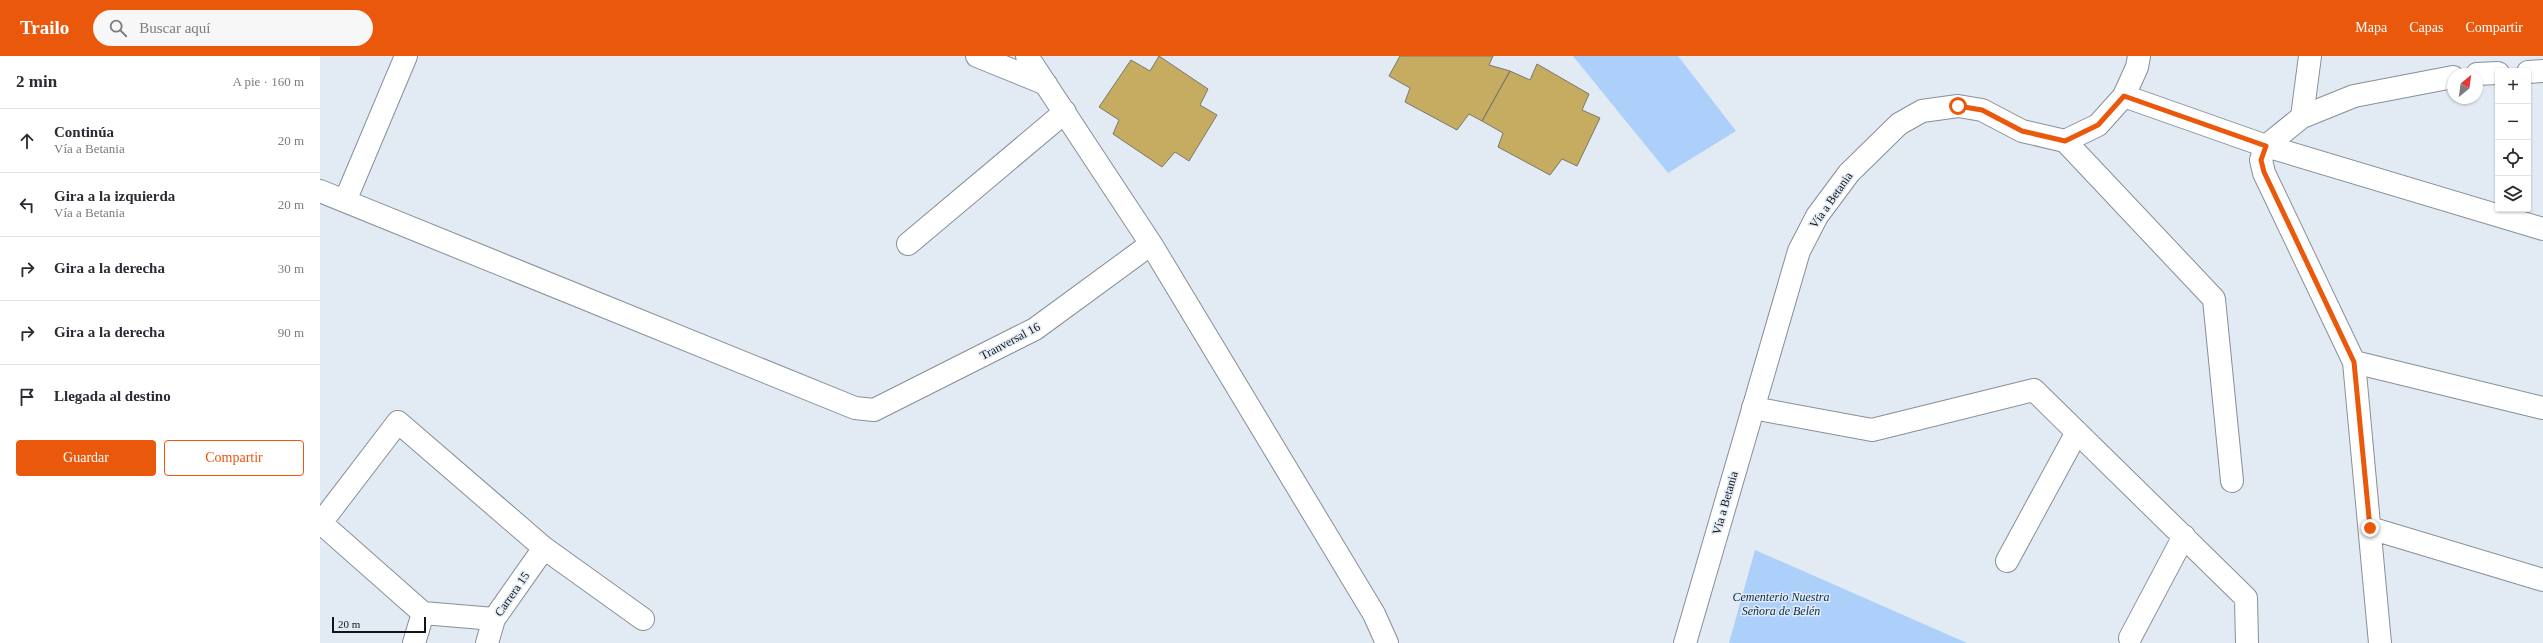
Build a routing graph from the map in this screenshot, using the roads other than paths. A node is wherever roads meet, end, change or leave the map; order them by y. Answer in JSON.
{"nodes":[{"id":1,"x":406,"y":56,"type":"edge"},
{"id":2,"x":977,"y":56,"type":"edge"},
{"id":3,"x":1027,"y":56,"type":"edge"},
{"id":4,"x":2139,"y":56,"type":"edge"},
{"id":5,"x":2310,"y":56,"type":"edge"},
{"id":6,"x":2543,"y":71,"type":"edge"},
{"id":7,"x":2531,"y":72,"type":"edge"},
{"id":8,"x":2495,"y":73,"type":"edge"},
{"id":9,"x":2483,"y":74,"type":"edge"},
{"id":10,"x":2447,"y":78,"type":"edge"},
{"id":11,"x":1046,"y":84,"type":"junction"},
{"id":12,"x":2124,"y":96,"type":"junction"},
{"id":13,"x":1065,"y":112,"type":"junction"},
{"id":14,"x":2302,"y":117,"type":"junction"},
{"id":15,"x":2065,"y":141,"type":"junction"},
{"id":16,"x":2266,"y":146,"type":"junction"},
{"id":17,"x":320,"y":191,"type":"edge"},
{"id":18,"x":345,"y":201,"type":"junction"},
{"id":19,"x":2543,"y":229,"type":"edge"},
{"id":20,"x":908,"y":244,"type":"dead end"},
{"id":21,"x":1151,"y":244,"type":"junction"},
{"id":22,"x":2354,"y":362,"type":"junction"},
{"id":23,"x":1753,"y":408,"type":"junction"},
{"id":24,"x":2543,"y":408,"type":"edge"},
{"id":25,"x":2077,"y":432,"type":"junction"},
{"id":26,"x":2232,"y":481,"type":"dead end"},
{"id":27,"x":320,"y":523,"type":"edge"},
{"id":28,"x":2370,"y":528,"type":"junction"},
{"id":29,"x":2184,"y":536,"type":"junction"},
{"id":30,"x":544,"y":548,"type":"junction"},
{"id":31,"x":2007,"y":560,"type":"dead end"},
{"id":32,"x":2543,"y":580,"type":"edge"},
{"id":33,"x":423,"y":613,"type":"junction"},
{"id":34,"x":494,"y":619,"type":"junction"},
{"id":35,"x":643,"y":619,"type":"dead end"},
{"id":36,"x":2130,"y":638,"type":"dead end"},
{"id":37,"x":414,"y":643,"type":"edge"},
{"id":38,"x":487,"y":643,"type":"edge"},
{"id":39,"x":1387,"y":643,"type":"edge"},
{"id":40,"x":1685,"y":643,"type":"edge"},
{"id":41,"x":2247,"y":643,"type":"edge"},
{"id":42,"x":2380,"y":643,"type":"edge"}],
"edges":[{"from":1,"to":18,"type":"street"},
{"from":2,"to":11,"type":"street"},
{"from":3,"to":11,"type":"street"},
{"from":4,"to":12,"type":"street"},
{"from":5,"to":14,"type":"street"},
{"from":6,"to":7,"type":"street"},
{"from":8,"to":9,"type":"street"},
{"from":10,"to":14,"type":"street"},
{"from":11,"to":13,"type":"street"},
{"from":12,"to":15,"type":"street"},
{"from":12,"to":16,"type":"street"},
{"from":13,"to":20,"type":"street"},
{"from":13,"to":21,"type":"street"},
{"from":14,"to":16,"type":"street"},
{"from":15,"to":23,"type":"street","name":"Vía a Betania"},
{"from":15,"to":26,"type":"street"},
{"from":16,"to":19,"type":"street"},
{"from":16,"to":22,"type":"street"},
{"from":17,"to":18,"type":"street","name":"Tranversal 16"},
{"from":18,"to":21,"type":"street","name":"Tranversal 16"},
{"from":21,"to":39,"type":"street"},
{"from":22,"to":24,"type":"street"},
{"from":22,"to":28,"type":"street"},
{"from":23,"to":25,"type":"street"},
{"from":23,"to":40,"type":"street","name":"Vía a Betania"},
{"from":25,"to":29,"type":"street"},
{"from":25,"to":31,"type":"street"},
{"from":27,"to":30,"type":"street"},
{"from":27,"to":33,"type":"street"},
{"from":28,"to":32,"type":"street"},
{"from":28,"to":42,"type":"street"},
{"from":29,"to":36,"type":"street"},
{"from":29,"to":41,"type":"street"},
{"from":30,"to":34,"type":"street","name":"Carrera 15"},
{"from":30,"to":35,"type":"street"},
{"from":33,"to":34,"type":"street"},
{"from":33,"to":37,"type":"street"},
{"from":34,"to":38,"type":"street","name":"Carrera 15"}]}
